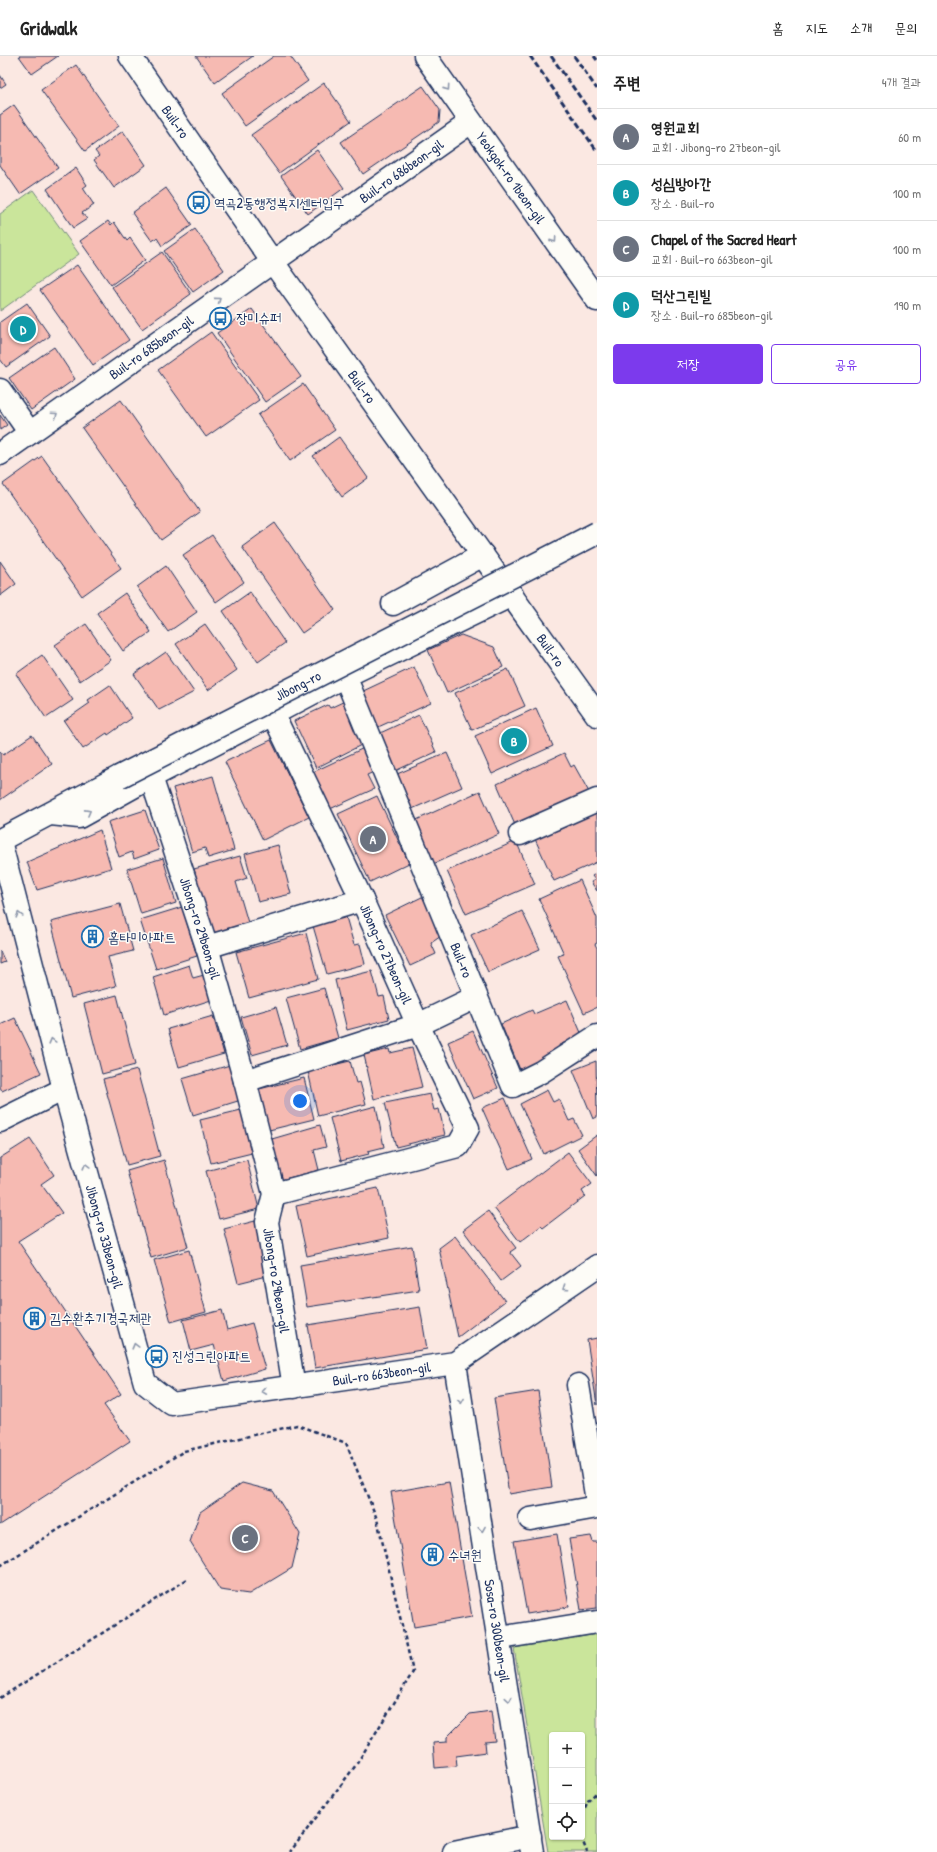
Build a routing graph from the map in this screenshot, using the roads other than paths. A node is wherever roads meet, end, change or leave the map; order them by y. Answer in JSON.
{"nodes":[{"id":1,"x":130,"y":56,"type":"edge"},
{"id":2,"x":425,"y":56,"type":"edge"},
{"id":3,"x":471,"y":122,"type":"junction"},
{"id":4,"x":272,"y":261,"type":"junction"},
{"id":5,"x":597,"y":300,"type":"edge"},
{"id":6,"x":0,"y":390,"type":"edge"},
{"id":7,"x":30,"y":433,"type":"junction"},
{"id":8,"x":0,"y":454,"type":"edge"},
{"id":9,"x":597,"y":533,"type":"edge"},
{"id":10,"x":483,"y":555,"type":"junction"},
{"id":11,"x":512,"y":595,"type":"junction"},
{"id":12,"x":393,"y":604,"type":"dead end"},
{"id":13,"x":345,"y":676,"type":"junction"},
{"id":14,"x":273,"y":714,"type":"junction"},
{"id":15,"x":597,"y":715,"type":"edge"},
{"id":16,"x":151,"y":777,"type":"junction"},
{"id":17,"x":597,"y":800,"type":"edge"},
{"id":18,"x":51,"y":814,"type":"junction"},
{"id":19,"x":520,"y":834,"type":"dead end"},
{"id":20,"x":0,"y":841,"type":"edge"},
{"id":21,"x":362,"y":900,"type":"junction"},
{"id":22,"x":207,"y":947,"type":"junction"},
{"id":23,"x":476,"y":997,"type":"junction"},
{"id":24,"x":418,"y":1025,"type":"junction"},
{"id":25,"x":597,"y":1036,"type":"edge"},
{"id":26,"x":245,"y":1081,"type":"junction"},
{"id":27,"x":64,"y":1088,"type":"junction"},
{"id":28,"x":0,"y":1121,"type":"edge"},
{"id":29,"x":274,"y":1194,"type":"junction"},
{"id":30,"x":597,"y":1266,"type":"edge"},
{"id":31,"x":455,"y":1363,"type":"junction"},
{"id":32,"x":145,"y":1383,"type":"joint"},
{"id":33,"x":578,"y":1385,"type":"dead end"},
{"id":34,"x":294,"y":1387,"type":"junction"},
{"id":35,"x":597,"y":1501,"type":"edge"},
{"id":36,"x":597,"y":1507,"type":"edge"},
{"id":37,"x":530,"y":1519,"type":"dead end"},
{"id":38,"x":597,"y":1622,"type":"edge"},
{"id":39,"x":500,"y":1638,"type":"junction"},
{"id":40,"x":531,"y":1844,"type":"edge"},
{"id":41,"x":454,"y":1852,"type":"edge"}],
"edges":[{"from":1,"to":4,"type":"street","name":"Buil-ro"},
{"from":2,"to":3,"type":"street","name":"Yeokgok-ro 1beon-gil","one_way":true},
{"from":3,"to":4,"type":"street","name":"Buil-ro 686beon-gil"},
{"from":3,"to":5,"type":"street","name":"Yeokgok-ro 1beon-gil","one_way":true},
{"from":7,"to":4,"type":"street","name":"Buil-ro 685beon-gil","one_way":true},
{"from":4,"to":10,"type":"street","name":"Buil-ro"},
{"from":6,"to":7,"type":"street"},
{"from":7,"to":8,"type":"street","name":"Buil-ro 685beon-gil"},
{"from":9,"to":18,"type":"street","name":"Jibong-ro","bridge":true},
{"from":10,"to":11,"type":"street","name":"Buil-ro"},
{"from":10,"to":12,"type":"street"},
{"from":11,"to":13,"type":"street"},
{"from":11,"to":15,"type":"street","name":"Buil-ro"},
{"from":13,"to":14,"type":"street"},
{"from":13,"to":23,"type":"street","name":"Buil-ro"},
{"from":14,"to":16,"type":"street"},
{"from":14,"to":21,"type":"street","name":"Jibong-ro 27beon-gil"},
{"from":18,"to":16,"type":"street","one_way":true},
{"from":16,"to":22,"type":"street","name":"Jibong-ro 29beon-gil"},
{"from":17,"to":19,"type":"street"},
{"from":18,"to":20,"type":"street","name":"Jibong-ro"},
{"from":27,"to":20,"type":"street","name":"Jibong-ro 33beon-gil","one_way":true},
{"from":21,"to":22,"type":"street"},
{"from":21,"to":24,"type":"street","name":"Jibong-ro 27beon-gil"},
{"from":22,"to":26,"type":"street","name":"Jibong-ro 29beon-gil"},
{"from":23,"to":24,"type":"street"},
{"from":23,"to":25,"type":"street","name":"Buil-ro"},
{"from":24,"to":26,"type":"street"},
{"from":24,"to":29,"type":"street","name":"Jibong-ro 27beon-gil"},
{"from":26,"to":29,"type":"street","name":"Jibong-ro 29beon-gil"},
{"from":27,"to":28,"type":"street"},
{"from":32,"to":27,"type":"street","name":"Jibong-ro 33beon-gil","one_way":true},
{"from":29,"to":34,"type":"street","name":"Jibong-ro 29beon-gil"},
{"from":30,"to":31,"type":"street","name":"Buil-ro 663beon-gil","one_way":true},
{"from":31,"to":34,"type":"street","name":"Buil-ro 663beon-gil"},
{"from":31,"to":39,"type":"street","name":"Sosa-ro 300beon-gil","one_way":true},
{"from":34,"to":32,"type":"street","name":"Buil-ro 663beon-gil","one_way":true},
{"from":33,"to":35,"type":"street"},
{"from":36,"to":37,"type":"street"},
{"from":38,"to":39,"type":"street"},
{"from":39,"to":40,"type":"street","name":"Sosa-ro 300beon-gil","one_way":true},
{"from":40,"to":41,"type":"street"}]}
